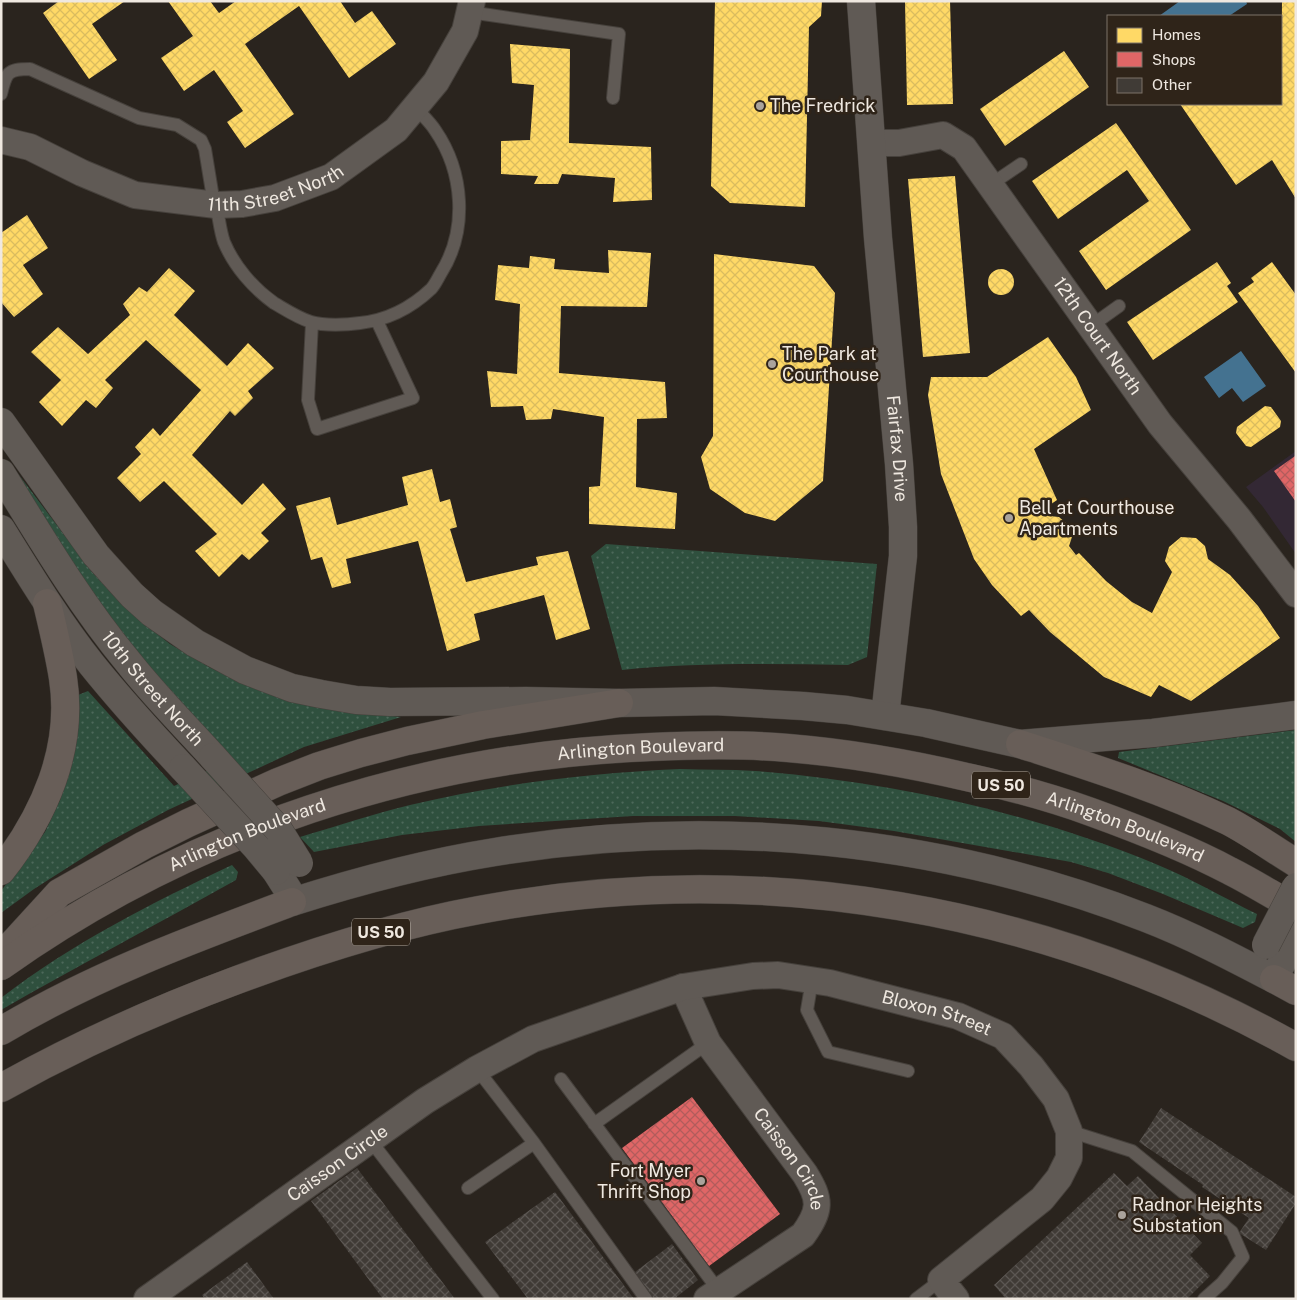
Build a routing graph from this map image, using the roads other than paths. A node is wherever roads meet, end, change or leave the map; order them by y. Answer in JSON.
{"nodes":[{"id":1,"x":861,"y":1,"type":"edge"},
{"id":2,"x":470,"y":7,"type":"edge"},
{"id":3,"x":1,"y":94,"type":"edge"},
{"id":4,"x":613,"y":98,"type":"dead end"},
{"id":5,"x":415,"y":107,"type":"junction"},
{"id":6,"x":1,"y":140,"type":"edge"},
{"id":7,"x":872,"y":143,"type":"junction"},
{"id":8,"x":1020,"y":164,"type":"dead end"},
{"id":9,"x":990,"y":185,"type":"junction"},
{"id":10,"x":215,"y":205,"type":"junction"},
{"id":11,"x":1119,"y":306,"type":"dead end"},
{"id":12,"x":377,"y":321,"type":"junction"},
{"id":13,"x":312,"y":323,"type":"junction"},
{"id":14,"x":1091,"y":326,"type":"junction"},
{"id":15,"x":1,"y":422,"type":"edge"},
{"id":16,"x":1,"y":473,"type":"edge"},
{"id":17,"x":1,"y":529,"type":"edge"},
{"id":18,"x":1296,"y":594,"type":"edge"},
{"id":19,"x":47,"y":603,"type":"junction"},
{"id":20,"x":619,"y":703,"type":"junction"},
{"id":21,"x":1296,"y":715,"type":"edge"},
{"id":22,"x":885,"y":716,"type":"junction"},
{"id":23,"x":1020,"y":744,"type":"junction"},
{"id":24,"x":1296,"y":863,"type":"edge"},
{"id":25,"x":288,"y":867,"type":"junction"},
{"id":26,"x":1,"y":871,"type":"edge"},
{"id":27,"x":1296,"y":887,"type":"edge"},
{"id":28,"x":302,"y":899,"type":"junction"},
{"id":29,"x":1296,"y":908,"type":"edge"},
{"id":30,"x":1,"y":956,"type":"edge"},
{"id":31,"x":1279,"y":962,"type":"edge"},
{"id":32,"x":1,"y":966,"type":"edge"},
{"id":33,"x":812,"y":980,"type":"junction"},
{"id":34,"x":683,"y":986,"type":"junction"},
{"id":35,"x":1,"y":1031,"type":"edge"},
{"id":36,"x":534,"y":1039,"type":"joint"},
{"id":37,"x":708,"y":1042,"type":"junction"},
{"id":38,"x":1296,"y":1047,"type":"edge"},
{"id":39,"x":477,"y":1070,"type":"junction"},
{"id":40,"x":908,"y":1071,"type":"dead end"},
{"id":41,"x":561,"y":1079,"type":"dead end"},
{"id":42,"x":1,"y":1088,"type":"edge"},
{"id":43,"x":594,"y":1124,"type":"junction"},
{"id":44,"x":1069,"y":1131,"type":"junction"},
{"id":45,"x":370,"y":1140,"type":"junction"},
{"id":46,"x":534,"y":1143,"type":"junction"},
{"id":47,"x":468,"y":1188,"type":"dead end"},
{"id":48,"x":948,"y":1289,"type":"edge"},
{"id":49,"x":161,"y":1295,"type":"edge"},
{"id":50,"x":713,"y":1295,"type":"edge"},
{"id":51,"x":493,"y":1299,"type":"edge"},
{"id":52,"x":646,"y":1299,"type":"edge"},
{"id":53,"x":916,"y":1299,"type":"edge"},
{"id":54,"x":1204,"y":1299,"type":"edge"}],
"edges":[{"from":1,"to":7,"type":"main road","name":"Fairfax Drive"},
{"from":2,"to":4,"type":"lane"},
{"from":2,"to":5,"type":"street","name":"11th Street North"},
{"from":3,"to":10,"type":"lane"},
{"from":5,"to":10,"type":"street","name":"11th Street North"},
{"from":5,"to":12,"type":"lane"},
{"from":6,"to":10,"type":"street","name":"11th Street North"},
{"from":7,"to":9,"type":"street","name":"12th Court North"},
{"from":7,"to":22,"type":"main road","name":"Fairfax Drive"},
{"from":8,"to":9,"type":"lane"},
{"from":9,"to":14,"type":"street","name":"12th Court North"},
{"from":10,"to":13,"type":"lane"},
{"from":11,"to":14,"type":"lane"},
{"from":12,"to":13,"type":"lane"},
{"from":12,"to":13,"type":"lane"},
{"from":14,"to":18,"type":"street","name":"12th Court North"},
{"from":15,"to":20,"type":"main road"},
{"from":16,"to":25,"type":"main road","name":"10th Street North","bridge":true},
{"from":17,"to":19,"type":"main road","name":"10th Street North"},
{"from":19,"to":25,"type":"main road","name":"10th Street North","bridge":true},
{"from":19,"to":26,"type":"highway"},
{"from":20,"to":22,"type":"main road"},
{"from":20,"to":30,"type":"highway"},
{"from":21,"to":23,"type":"main road"},
{"from":22,"to":23,"type":"main road"},
{"from":23,"to":24,"type":"highway"},
{"from":25,"to":28,"type":"main road","name":"10th Street North"},
{"from":27,"to":31,"type":"main road","bridge":true},
{"from":28,"to":31,"type":"main road"},
{"from":28,"to":35,"type":"highway"},
{"from":29,"to":32,"type":"highway","name":"Arlington Boulevard","number":"US 50"},
{"from":33,"to":34,"type":"street","name":"Bloxon Street"},
{"from":33,"to":40,"type":"lane"},
{"from":33,"to":44,"type":"street","name":"Bloxon Street"},
{"from":34,"to":36,"type":"street","name":"Bloxon Street"},
{"from":34,"to":37,"type":"street","name":"Caisson Circle"},
{"from":36,"to":39,"type":"street","name":"Caisson Circle"},
{"from":37,"to":43,"type":"lane"},
{"from":37,"to":50,"type":"street","name":"Caisson Circle"},
{"from":38,"to":42,"type":"highway","number":"US 50"},
{"from":39,"to":45,"type":"street","name":"Caisson Circle"},
{"from":39,"to":46,"type":"lane"},
{"from":41,"to":43,"type":"lane"},
{"from":43,"to":50,"type":"lane"},
{"from":44,"to":48,"type":"street","name":"Bloxon Street"},
{"from":44,"to":54,"type":"lane"},
{"from":45,"to":49,"type":"street","name":"Caisson Circle"},
{"from":45,"to":51,"type":"lane"},
{"from":46,"to":47,"type":"lane"},
{"from":46,"to":52,"type":"lane"},
{"from":48,"to":53,"type":"lane"}]}
